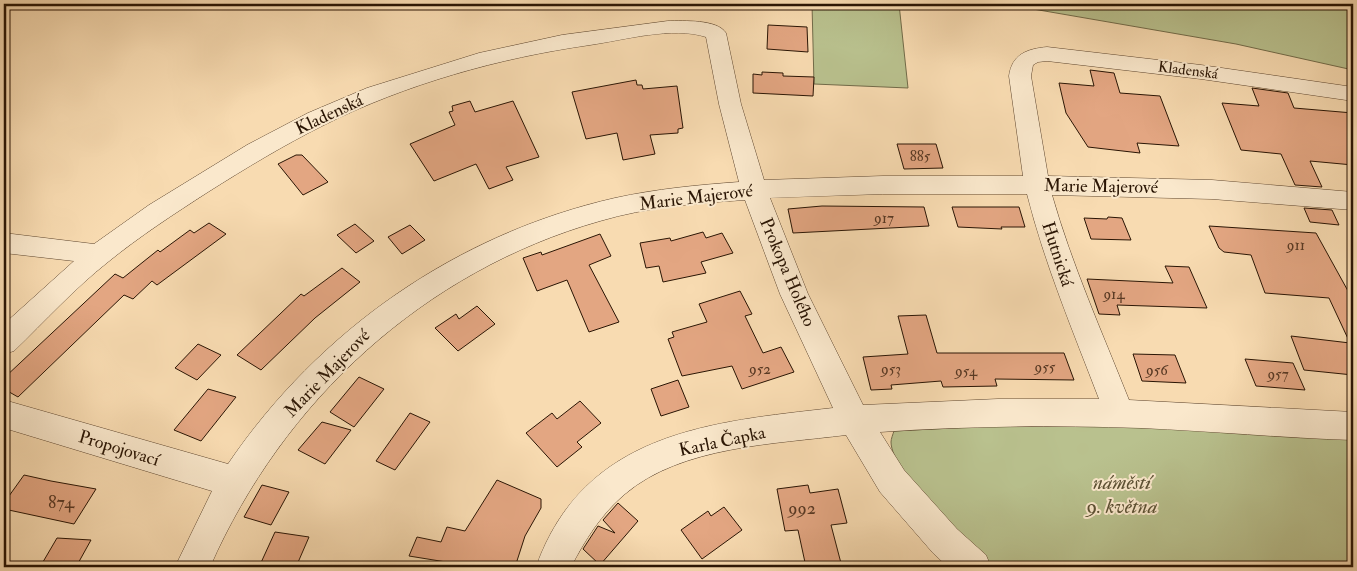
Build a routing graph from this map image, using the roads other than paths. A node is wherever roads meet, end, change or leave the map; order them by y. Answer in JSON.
{"nodes":[{"id":1,"x":716,"y":33,"type":"joint"},
{"id":2,"x":1024,"y":60,"type":"joint"},
{"id":3,"x":1353,"y":94,"type":"edge"},
{"id":4,"x":1037,"y":185,"type":"junction"},
{"id":5,"x":754,"y":190,"type":"junction"},
{"id":6,"x":1353,"y":202,"type":"edge"},
{"id":7,"x":4,"y":243,"type":"edge"},
{"id":8,"x":98,"y":255,"type":"junction"},
{"id":9,"x":4,"y":342,"type":"edge"},
{"id":10,"x":1119,"y":412,"type":"junction"},
{"id":11,"x":4,"y":414,"type":"edge"},
{"id":12,"x":853,"y":418,"type":"junction"},
{"id":13,"x":1353,"y":426,"type":"edge"},
{"id":14,"x":234,"y":482,"type":"junction"},
{"id":15,"x":192,"y":567,"type":"edge"},
{"id":16,"x":553,"y":567,"type":"edge"},
{"id":17,"x":974,"y":567,"type":"edge"}],
"edges":[{"from":1,"to":5,"type":"street","name":"Prokopa Holého"},
{"from":1,"to":8,"type":"street","name":"Kladenská"},
{"from":2,"to":3,"type":"street","name":"Kladenská"},
{"from":2,"to":4,"type":"street","name":"Hutnická"},
{"from":4,"to":5,"type":"street","name":"Marie Majerové"},
{"from":4,"to":6,"type":"street","name":"Marie Majerové"},
{"from":4,"to":10,"type":"street","name":"Hutnická"},
{"from":5,"to":12,"type":"street","name":"Prokopa Holého"},
{"from":5,"to":14,"type":"street","name":"Marie Majerové"},
{"from":7,"to":8,"type":"street"},
{"from":8,"to":9,"type":"street","name":"Kladenská"},
{"from":10,"to":12,"type":"street"},
{"from":10,"to":13,"type":"street"},
{"from":11,"to":14,"type":"street","name":"Propojovací"},
{"from":12,"to":16,"type":"street","name":"Karla Čapka"},
{"from":12,"to":17,"type":"street"},
{"from":14,"to":15,"type":"street","name":"Marie Majerové"}]}
